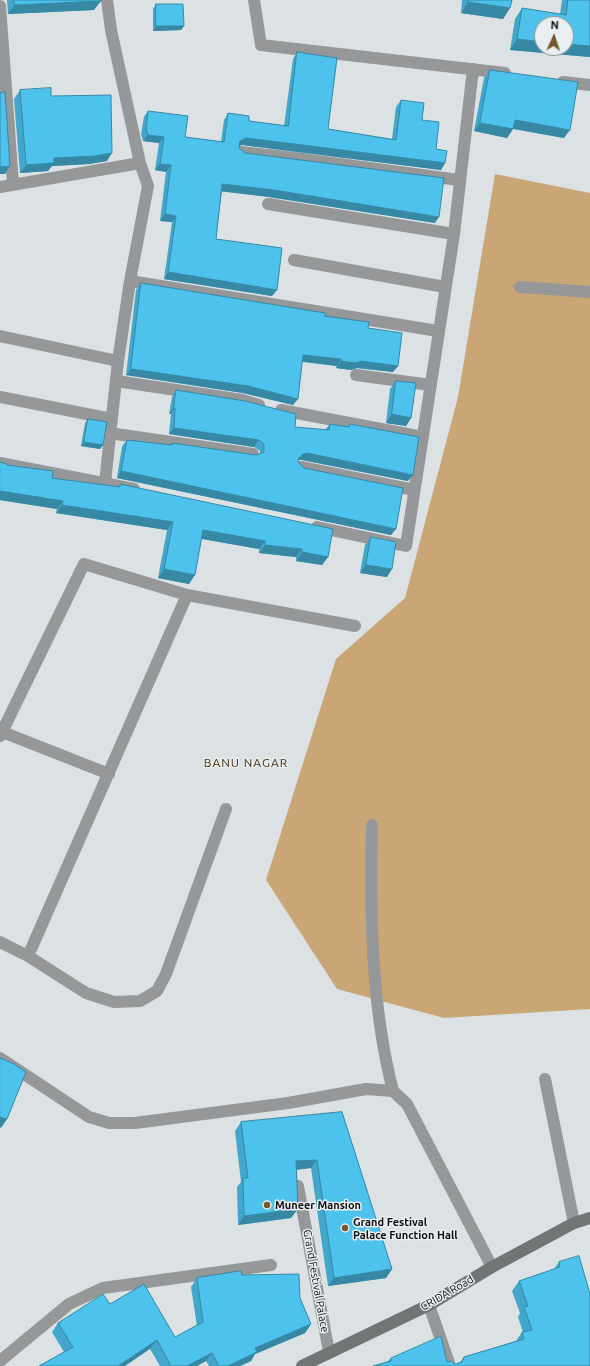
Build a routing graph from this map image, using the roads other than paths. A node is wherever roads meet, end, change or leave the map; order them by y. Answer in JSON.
{"nodes":[{"id":1,"x":107,"y":0,"type":"edge"},
{"id":2,"x":254,"y":0,"type":"edge"},
{"id":3,"x":0,"y":6,"type":"edge"},
{"id":4,"x":473,"y":69,"type":"junction"},
{"id":5,"x":520,"y":75,"type":"edge"},
{"id":6,"x":551,"y":80,"type":"edge"},
{"id":7,"x":590,"y":86,"type":"edge"},
{"id":8,"x":240,"y":152,"type":"edge"},
{"id":9,"x":140,"y":163,"type":"junction"},
{"id":10,"x":459,"y":180,"type":"junction"},
{"id":11,"x":13,"y":184,"type":"junction"},
{"id":12,"x":0,"y":186,"type":"edge"},
{"id":13,"x":268,"y":204,"type":"dead end"},
{"id":14,"x":454,"y":234,"type":"junction"},
{"id":15,"x":294,"y":260,"type":"dead end"},
{"id":16,"x":130,"y":281,"type":"junction"},
{"id":17,"x":445,"y":287,"type":"junction"},
{"id":18,"x":520,"y":287,"type":"dead end"},
{"id":19,"x":590,"y":292,"type":"edge"},
{"id":20,"x":438,"y":331,"type":"junction"},
{"id":21,"x":0,"y":336,"type":"edge"},
{"id":22,"x":118,"y":361,"type":"junction"},
{"id":23,"x":356,"y":375,"type":"dead end"},
{"id":24,"x":116,"y":381,"type":"junction"},
{"id":25,"x":431,"y":386,"type":"junction"},
{"id":26,"x":0,"y":397,"type":"edge"},
{"id":27,"x":112,"y":419,"type":"junction"},
{"id":28,"x":109,"y":433,"type":"junction"},
{"id":29,"x":423,"y":437,"type":"junction"},
{"id":30,"x":253,"y":454,"type":"edge"},
{"id":31,"x":0,"y":463,"type":"edge"},
{"id":32,"x":301,"y":467,"type":"edge"},
{"id":33,"x":105,"y":483,"type":"junction"},
{"id":34,"x":414,"y":490,"type":"junction"},
{"id":35,"x":143,"y":491,"type":"edge"},
{"id":36,"x":306,"y":525,"type":"edge"},
{"id":37,"x":187,"y":595,"type":"junction"},
{"id":38,"x":355,"y":626,"type":"dead end"},
{"id":39,"x":1,"y":733,"type":"edge"},
{"id":40,"x":109,"y":774,"type":"junction"},
{"id":41,"x":226,"y":809,"type":"dead end"},
{"id":42,"x":372,"y":825,"type":"dead end"},
{"id":43,"x":0,"y":942,"type":"edge"},
{"id":44,"x":28,"y":956,"type":"junction"},
{"id":45,"x":0,"y":1058,"type":"edge"},
{"id":46,"x":545,"y":1079,"type":"dead end"},
{"id":47,"x":393,"y":1091,"type":"junction"},
{"id":48,"x":298,"y":1186,"type":"edge"},
{"id":49,"x":590,"y":1218,"type":"edge"},
{"id":50,"x":574,"y":1223,"type":"junction"},
{"id":51,"x":271,"y":1265,"type":"dead end"},
{"id":52,"x":492,"y":1267,"type":"junction"},
{"id":53,"x":429,"y":1305,"type":"junction"},
{"id":54,"x":329,"y":1352,"type":"junction"},
{"id":55,"x":0,"y":1361,"type":"edge"},
{"id":56,"x":302,"y":1366,"type":"edge"},
{"id":57,"x":450,"y":1366,"type":"edge"}],
"edges":[{"from":1,"to":9,"type":"street"},
{"from":2,"to":4,"type":"street"},
{"from":3,"to":11,"type":"street"},
{"from":4,"to":5,"type":"street"},
{"from":4,"to":10,"type":"street"},
{"from":6,"to":7,"type":"street"},
{"from":8,"to":10,"type":"street"},
{"from":9,"to":11,"type":"street"},
{"from":9,"to":16,"type":"street"},
{"from":10,"to":14,"type":"street"},
{"from":11,"to":12,"type":"street"},
{"from":13,"to":14,"type":"street"},
{"from":14,"to":17,"type":"street"},
{"from":15,"to":17,"type":"street"},
{"from":16,"to":20,"type":"street"},
{"from":16,"to":22,"type":"street"},
{"from":17,"to":20,"type":"street"},
{"from":18,"to":19,"type":"street"},
{"from":20,"to":25,"type":"street"},
{"from":21,"to":22,"type":"street"},
{"from":22,"to":24,"type":"street"},
{"from":23,"to":25,"type":"street"},
{"from":24,"to":27,"type":"street"},
{"from":24,"to":29,"type":"street"},
{"from":25,"to":29,"type":"street"},
{"from":26,"to":27,"type":"street"},
{"from":27,"to":28,"type":"street"},
{"from":28,"to":30,"type":"street"},
{"from":28,"to":33,"type":"street"},
{"from":29,"to":34,"type":"street"},
{"from":31,"to":33,"type":"street"},
{"from":32,"to":34,"type":"street"},
{"from":33,"to":35,"type":"street"},
{"from":34,"to":36,"type":"street"},
{"from":37,"to":38,"type":"street"},
{"from":37,"to":39,"type":"street"},
{"from":37,"to":40,"type":"street"},
{"from":39,"to":40,"type":"street"},
{"from":40,"to":44,"type":"street"},
{"from":41,"to":44,"type":"street"},
{"from":42,"to":47,"type":"street"},
{"from":43,"to":44,"type":"street"},
{"from":45,"to":47,"type":"street"},
{"from":46,"to":50,"type":"street"},
{"from":47,"to":52,"type":"street"},
{"from":48,"to":54,"type":"street","name":"Grand Festival Palace"},
{"from":49,"to":50,"type":"main road","name":"CRIDA Road"},
{"from":50,"to":52,"type":"main road","name":"CRIDA Road"},
{"from":51,"to":55,"type":"street"},
{"from":52,"to":53,"type":"main road","name":"CRIDA Road"},
{"from":53,"to":54,"type":"main road","name":"CRIDA Road"},
{"from":53,"to":57,"type":"street"},
{"from":54,"to":56,"type":"main road","name":"CRIDA Road"}]}
